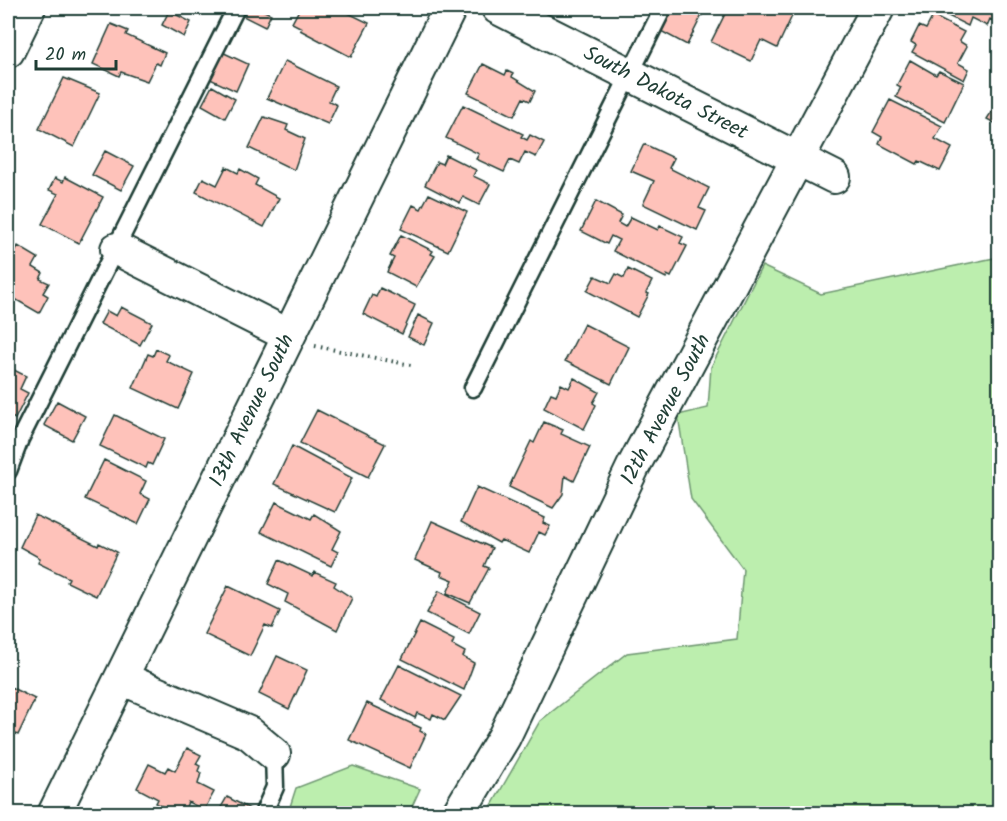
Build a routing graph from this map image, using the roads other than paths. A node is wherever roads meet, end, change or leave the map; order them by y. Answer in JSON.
{"nodes":[{"id":1,"x":29,"y":8,"type":"edge"},
{"id":2,"x":236,"y":8,"type":"edge"},
{"id":3,"x":450,"y":8,"type":"edge"},
{"id":4,"x":498,"y":8,"type":"edge"},
{"id":5,"x":663,"y":8,"type":"edge"},
{"id":6,"x":879,"y":8,"type":"edge"},
{"id":7,"x":8,"y":51,"type":"edge"},
{"id":8,"x":629,"y":73,"type":"junction"},
{"id":9,"x":800,"y":158,"type":"junction"},
{"id":10,"x":834,"y":177,"type":"dead end"},
{"id":11,"x":117,"y":249,"type":"junction"},
{"id":12,"x":288,"y":335,"type":"junction"},
{"id":13,"x":473,"y":388,"type":"dead end"},
{"id":14,"x":8,"y":471,"type":"edge"},
{"id":15,"x":121,"y":678,"type":"junction"},
{"id":16,"x":274,"y":754,"type":"joint"},
{"id":17,"x":54,"y":813,"type":"edge"},
{"id":18,"x":263,"y":813,"type":"edge"},
{"id":19,"x":458,"y":813,"type":"edge"}],
"edges":[{"from":1,"to":7,"type":"street"},
{"from":2,"to":11,"type":"lane"},
{"from":3,"to":12,"type":"street","name":"13th Avenue South"},
{"from":4,"to":8,"type":"street","name":"South Dakota Street"},
{"from":5,"to":8,"type":"lane"},
{"from":6,"to":9,"type":"street","name":"12th Avenue South"},
{"from":8,"to":9,"type":"street","name":"South Dakota Street"},
{"from":8,"to":13,"type":"lane"},
{"from":9,"to":10,"type":"street","name":"South Dakota Street"},
{"from":9,"to":19,"type":"street","name":"12th Avenue South"},
{"from":11,"to":12,"type":"street"},
{"from":11,"to":14,"type":"lane"},
{"from":12,"to":15,"type":"street","name":"13th Avenue South"},
{"from":15,"to":16,"type":"street"},
{"from":15,"to":17,"type":"street","name":"13th Avenue South"},
{"from":16,"to":18,"type":"lane"}]}
